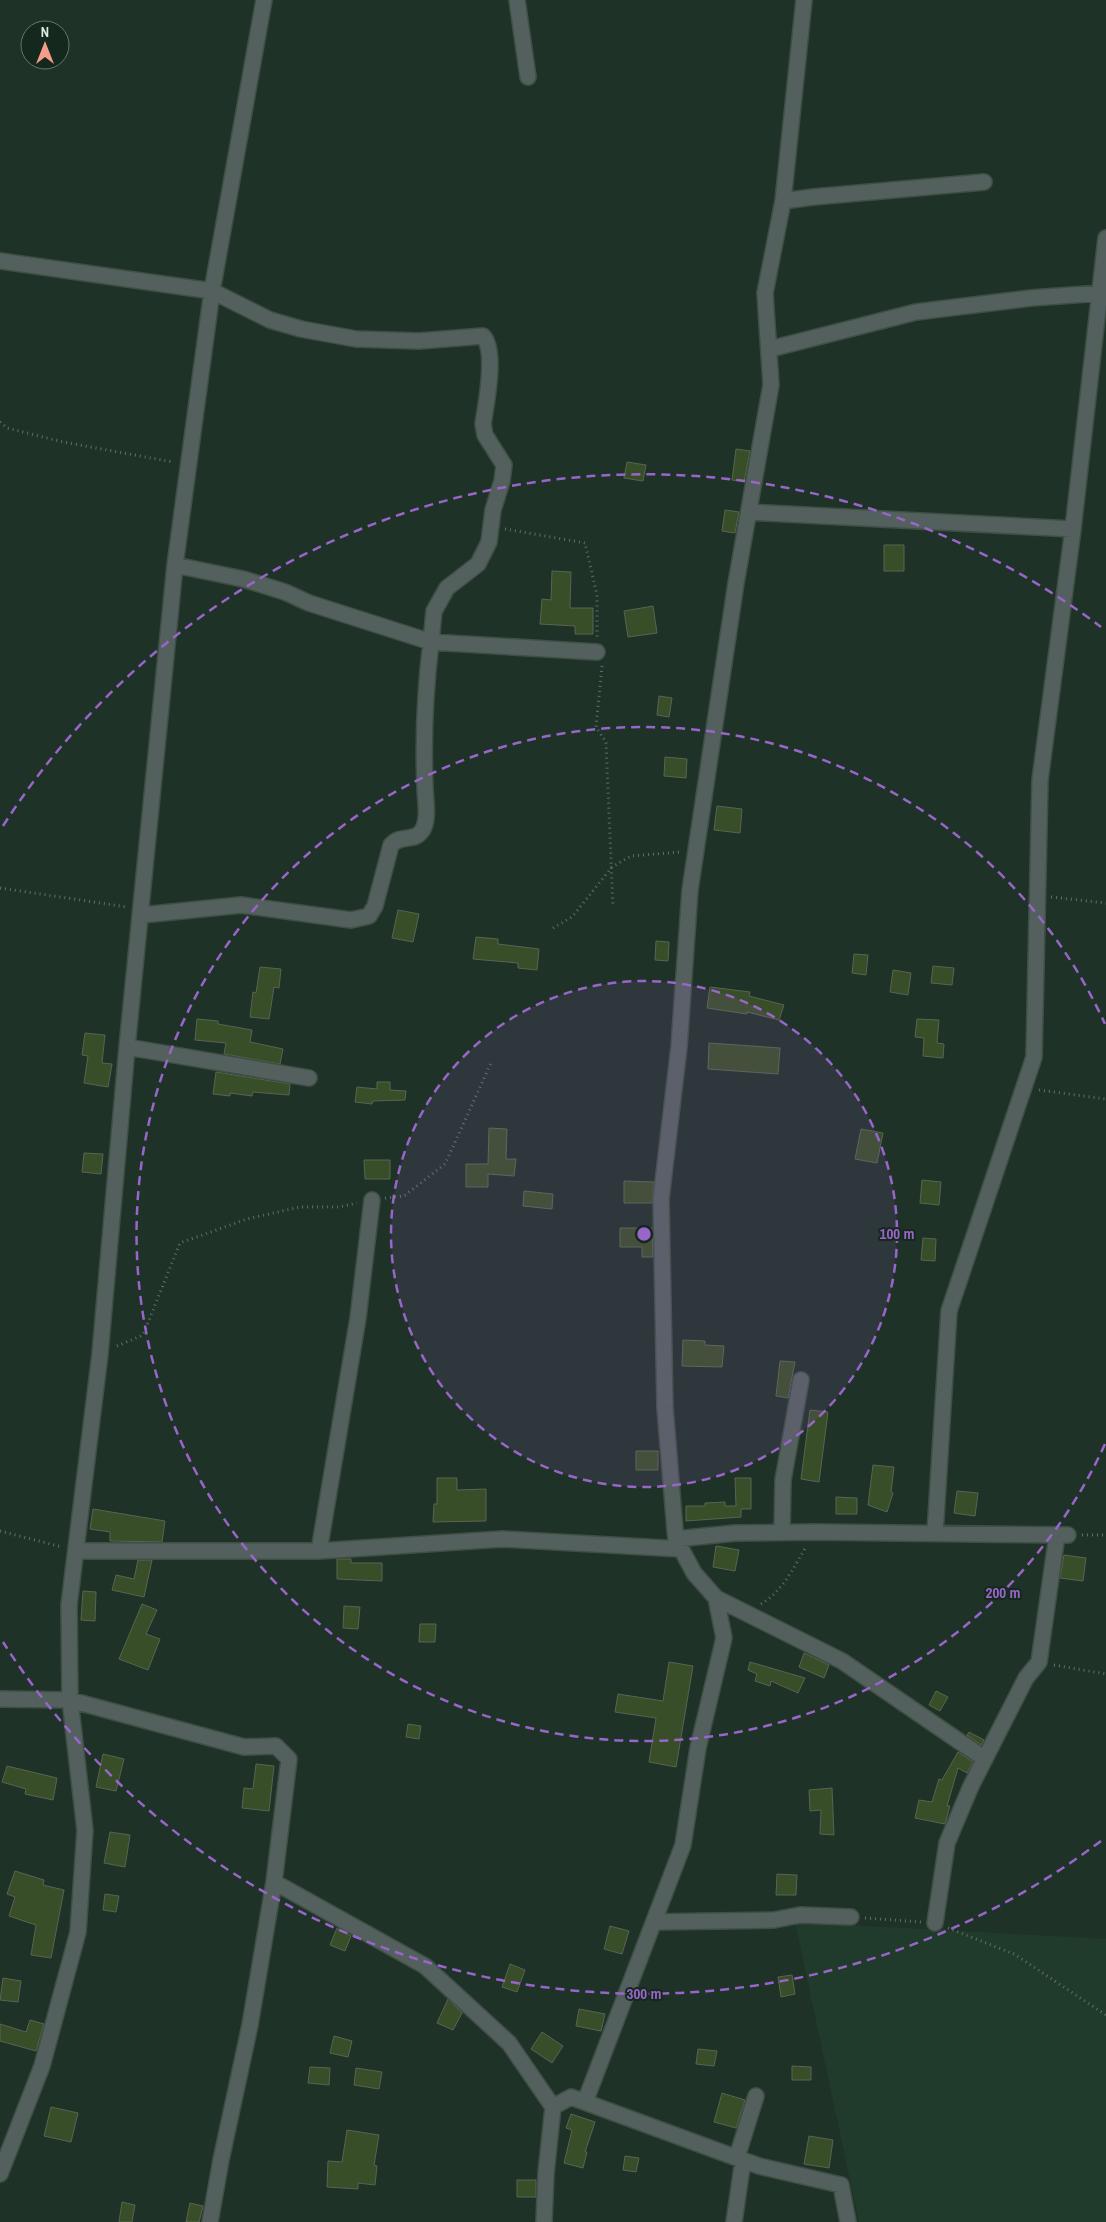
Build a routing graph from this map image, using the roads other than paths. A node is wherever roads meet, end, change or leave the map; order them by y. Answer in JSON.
{"nodes":[{"id":1,"x":264,"y":0,"type":"edge"},
{"id":2,"x":517,"y":0,"type":"edge"},
{"id":3,"x":804,"y":0,"type":"edge"},
{"id":4,"x":528,"y":77,"type":"dead end"},
{"id":5,"x":984,"y":182,"type":"dead end"},
{"id":6,"x":783,"y":201,"type":"junction"},
{"id":7,"x":1106,"y":238,"type":"edge"},
{"id":8,"x":0,"y":261,"type":"edge"},
{"id":9,"x":212,"y":291,"type":"junction"},
{"id":10,"x":1101,"y":293,"type":"junction"},
{"id":11,"x":770,"y":349,"type":"junction"},
{"id":12,"x":749,"y":512,"type":"junction"},
{"id":13,"x":1073,"y":528,"type":"junction"},
{"id":14,"x":175,"y":565,"type":"junction"},
{"id":15,"x":431,"y":642,"type":"junction"},
{"id":16,"x":597,"y":652,"type":"road end"},
{"id":17,"x":142,"y":912,"type":"junction"},
{"id":18,"x":127,"y":1047,"type":"junction"},
{"id":19,"x":309,"y":1078,"type":"dead end"},
{"id":20,"x":372,"y":1200,"type":"road end"},
{"id":21,"x":801,"y":1380,"type":"dead end"},
{"id":22,"x":782,"y":1532,"type":"junction"},
{"id":23,"x":935,"y":1534,"type":"junction"},
{"id":24,"x":679,"y":1544,"type":"junction"},
{"id":25,"x":77,"y":1551,"type":"junction"},
{"id":26,"x":319,"y":1551,"type":"junction"},
{"id":27,"x":716,"y":1598,"type":"junction"},
{"id":28,"x":0,"y":1699,"type":"edge"},
{"id":29,"x":70,"y":1700,"type":"junction"},
{"id":30,"x":985,"y":1759,"type":"junction"},
{"id":31,"x":274,"y":1882,"type":"junction"},
{"id":32,"x":851,"y":1917,"type":"road end"},
{"id":33,"x":654,"y":1922,"type":"junction"},
{"id":34,"x":935,"y":1923,"type":"road end"},
{"id":35,"x":756,"y":2096,"type":"dead end"},
{"id":36,"x":585,"y":2102,"type":"junction"},
{"id":37,"x":553,"y":2107,"type":"junction"},
{"id":38,"x":740,"y":2159,"type":"junction"},
{"id":39,"x":0,"y":2174,"type":"edge"},
{"id":40,"x":210,"y":2222,"type":"edge"},
{"id":41,"x":544,"y":2222,"type":"edge"},
{"id":42,"x":734,"y":2222,"type":"edge"},
{"id":43,"x":848,"y":2222,"type":"edge"}],
"edges":[{"from":1,"to":9,"type":"street"},
{"from":2,"to":4,"type":"street"},
{"from":3,"to":6,"type":"street"},
{"from":5,"to":6,"type":"street"},
{"from":6,"to":11,"type":"street"},
{"from":7,"to":10,"type":"street"},
{"from":8,"to":9,"type":"street"},
{"from":9,"to":14,"type":"street"},
{"from":9,"to":15,"type":"street"},
{"from":10,"to":11,"type":"street"},
{"from":10,"to":13,"type":"street"},
{"from":11,"to":12,"type":"street"},
{"from":12,"to":13,"type":"street"},
{"from":12,"to":24,"type":"street"},
{"from":13,"to":23,"type":"street"},
{"from":14,"to":15,"type":"street"},
{"from":14,"to":17,"type":"street"},
{"from":15,"to":16,"type":"street"},
{"from":15,"to":17,"type":"street"},
{"from":17,"to":18,"type":"street"},
{"from":18,"to":19,"type":"street"},
{"from":18,"to":25,"type":"street"},
{"from":20,"to":26,"type":"street"},
{"from":21,"to":22,"type":"street"},
{"from":22,"to":23,"type":"street"},
{"from":22,"to":24,"type":"street"},
{"from":23,"to":30,"type":"street"},
{"from":24,"to":26,"type":"street"},
{"from":24,"to":27,"type":"street"},
{"from":25,"to":26,"type":"street"},
{"from":25,"to":29,"type":"street"},
{"from":27,"to":30,"type":"street"},
{"from":27,"to":33,"type":"street"},
{"from":28,"to":29,"type":"street"},
{"from":29,"to":31,"type":"street"},
{"from":29,"to":39,"type":"street"},
{"from":30,"to":34,"type":"street"},
{"from":31,"to":37,"type":"street"},
{"from":31,"to":40,"type":"street"},
{"from":32,"to":33,"type":"street"},
{"from":33,"to":36,"type":"street"},
{"from":35,"to":38,"type":"street"},
{"from":36,"to":37,"type":"street"},
{"from":36,"to":38,"type":"street"},
{"from":37,"to":41,"type":"street"},
{"from":38,"to":42,"type":"street"},
{"from":38,"to":43,"type":"street"}]}
